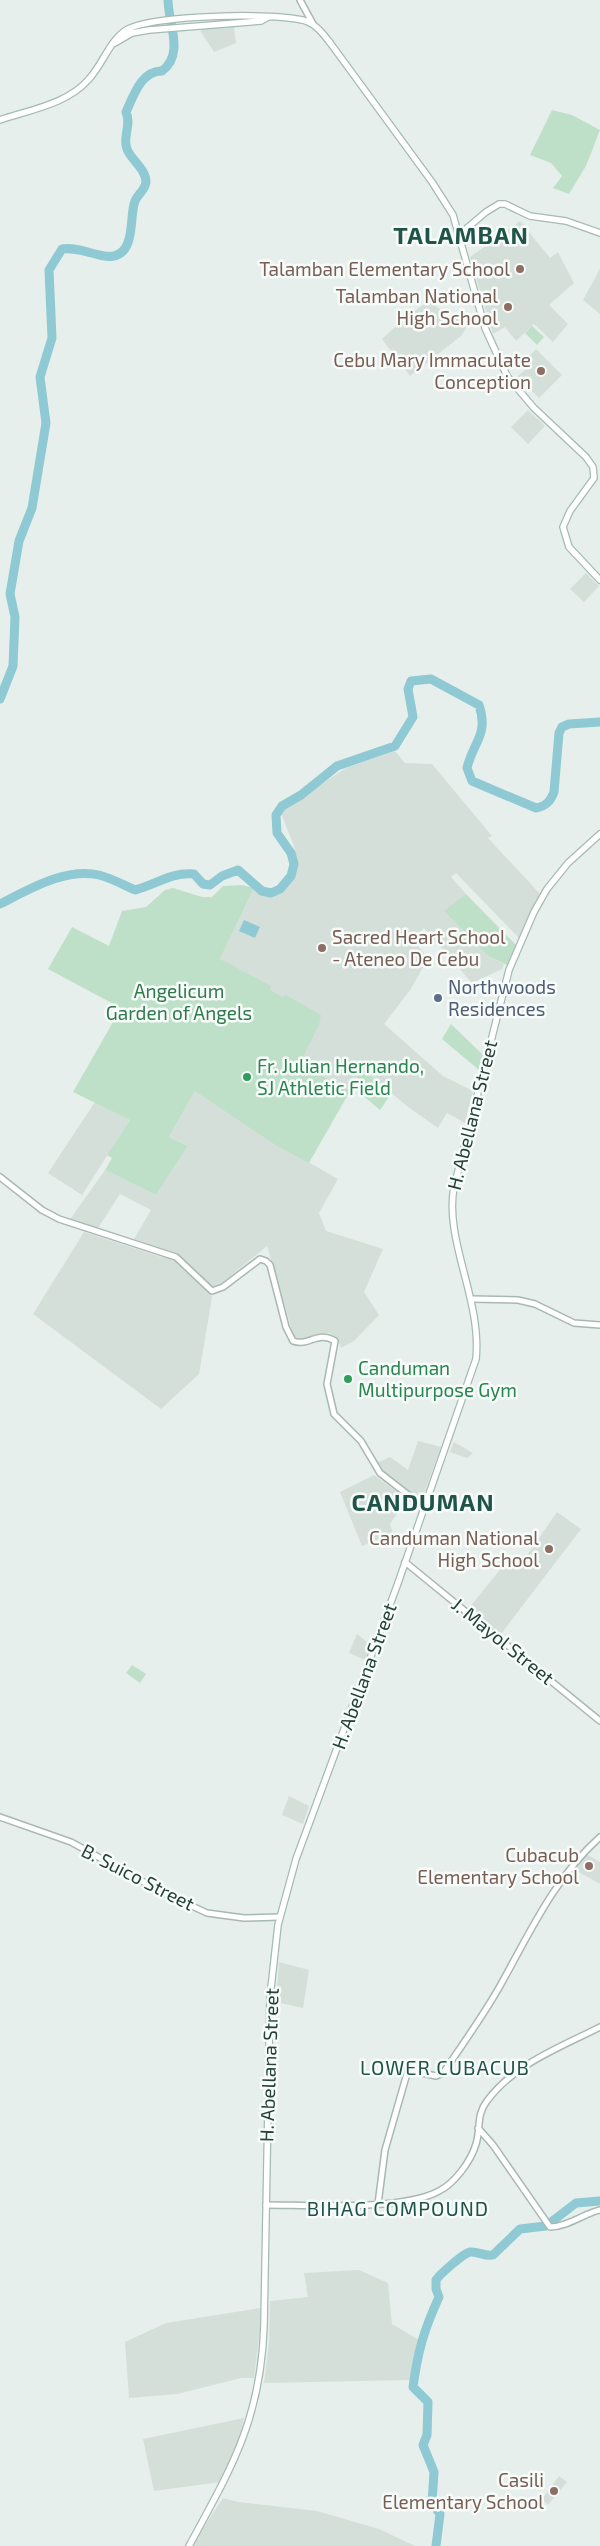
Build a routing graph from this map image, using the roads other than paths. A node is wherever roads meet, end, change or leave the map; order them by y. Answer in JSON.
{"nodes":[{"id":1,"x":300,"y":0,"type":"edge"},
{"id":2,"x":220,"y":20,"type":"junction"},
{"id":3,"x":313,"y":24,"type":"junction"},
{"id":4,"x":115,"y":43,"type":"junction"},
{"id":5,"x":0,"y":120,"type":"edge"},
{"id":6,"x":600,"y":233,"type":"edge"},
{"id":7,"x":460,"y":234,"type":"junction"},
{"id":8,"x":600,"y":580,"type":"edge"},
{"id":9,"x":600,"y":834,"type":"edge"},
{"id":10,"x":0,"y":1177,"type":"edge"},
{"id":11,"x":471,"y":1299,"type":"junction"},
{"id":12,"x":600,"y":1325,"type":"edge"},
{"id":13,"x":425,"y":1508,"type":"junction"},
{"id":14,"x":405,"y":1562,"type":"junction"},
{"id":15,"x":600,"y":1721,"type":"edge"},
{"id":16,"x":0,"y":1817,"type":"edge"},
{"id":17,"x":600,"y":1837,"type":"edge"},
{"id":18,"x":279,"y":1917,"type":"junction"},
{"id":19,"x":600,"y":2027,"type":"edge"},
{"id":20,"x":478,"y":2128,"type":"junction"},
{"id":21,"x":378,"y":2204,"type":"junction"},
{"id":22,"x":266,"y":2205,"type":"junction"},
{"id":23,"x":600,"y":2210,"type":"edge"},
{"id":24,"x":189,"y":2546,"type":"edge"}],
"edges":[{"from":1,"to":3,"type":"street"},
{"from":2,"to":3,"type":"main road"},
{"from":2,"to":4,"type":"main road"},
{"from":2,"to":4,"type":"main road"},
{"from":3,"to":7,"type":"main road"},
{"from":4,"to":5,"type":"main road"},
{"from":6,"to":7,"type":"main road"},
{"from":7,"to":8,"type":"main road"},
{"from":9,"to":11,"type":"main road","name":"H. Abellana Street"},
{"from":10,"to":13,"type":"street"},
{"from":11,"to":12,"type":"street"},
{"from":11,"to":13,"type":"main road","name":"H. Abellana Street"},
{"from":13,"to":14,"type":"main road","name":"H. Abellana Street"},
{"from":14,"to":15,"type":"street","name":"J. Mayol Street"},
{"from":14,"to":18,"type":"main road","name":"H. Abellana Street"},
{"from":16,"to":18,"type":"street","name":"B. Suico Street"},
{"from":17,"to":21,"type":"street"},
{"from":18,"to":22,"type":"main road","name":"H. Abellana Street"},
{"from":19,"to":20,"type":"street"},
{"from":20,"to":21,"type":"street"},
{"from":20,"to":23,"type":"street"},
{"from":21,"to":22,"type":"street"},
{"from":22,"to":24,"type":"main road","name":"H. Abellana Street"}]}
